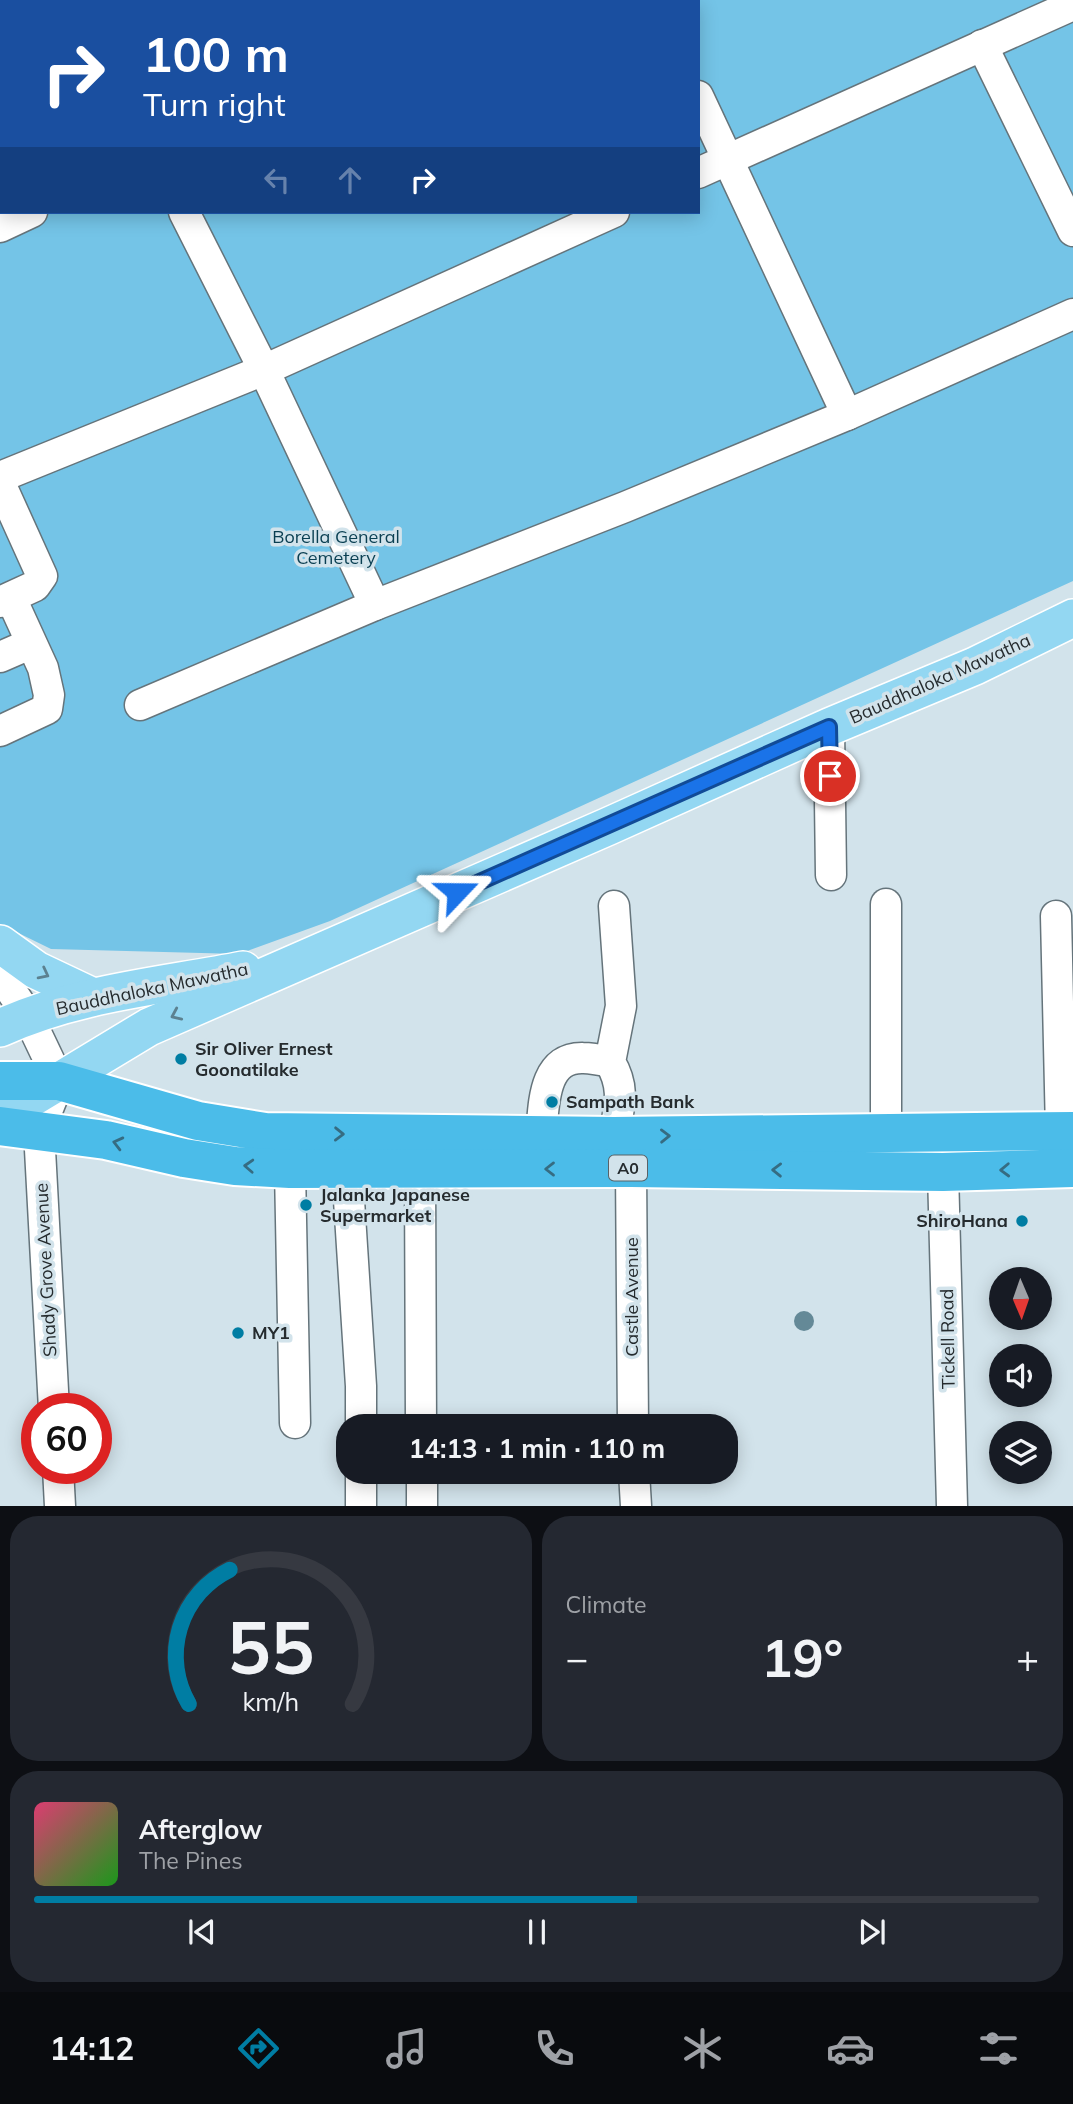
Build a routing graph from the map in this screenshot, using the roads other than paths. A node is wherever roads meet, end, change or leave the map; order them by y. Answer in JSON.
{"nodes":[{"id":1,"x":1073,"y":5,"type":"edge"},
{"id":2,"x":982,"y":45,"type":"junction"},
{"id":3,"x":700,"y":100,"type":"edge"},
{"id":4,"x":728,"y":160,"type":"junction"},
{"id":5,"x":700,"y":172,"type":"edge"},
{"id":6,"x":28,"y":214,"type":"edge"},
{"id":7,"x":185,"y":214,"type":"edge"},
{"id":8,"x":610,"y":214,"type":"edge"},
{"id":9,"x":0,"y":227,"type":"edge"},
{"id":10,"x":1073,"y":231,"type":"edge"},
{"id":11,"x":1073,"y":314,"type":"edge"},
{"id":12,"x":264,"y":370,"type":"junction"},
{"id":13,"x":847,"y":415,"type":"junction"},
{"id":14,"x":0,"y":477,"type":"edge"},
{"id":15,"x":0,"y":483,"type":"edge"},
{"id":16,"x":6,"y":600,"type":"edge"},
{"id":17,"x":374,"y":604,"type":"junction"},
{"id":18,"x":1073,"y":618,"type":"edge"},
{"id":19,"x":30,"y":644,"type":"junction"},
{"id":20,"x":0,"y":657,"type":"edge"},
{"id":21,"x":139,"y":705,"type":"dead end"},
{"id":22,"x":829,"y":727,"type":"junction"},
{"id":23,"x":0,"y":731,"type":"edge"},
{"id":24,"x":831,"y":875,"type":"dead end"},
{"id":25,"x":886,"y":904,"type":"dead end"},
{"id":26,"x":614,"y":906,"type":"dead end"},
{"id":27,"x":1056,"y":916,"type":"dead end"},
{"id":28,"x":0,"y":944,"type":"edge"},
{"id":29,"x":306,"y":957,"type":"junction"},
{"id":30,"x":0,"y":974,"type":"edge"},
{"id":31,"x":93,"y":997,"type":"junction"},
{"id":32,"x":14,"y":1022,"type":"edge"},
{"id":33,"x":610,"y":1062,"type":"junction"},
{"id":34,"x":0,"y":1082,"type":"edge"},
{"id":35,"x":59,"y":1082,"type":"junction"},
{"id":36,"x":0,"y":1117,"type":"edge"},
{"id":37,"x":0,"y":1126,"type":"edge"},
{"id":38,"x":38,"y":1131,"type":"junction"},
{"id":39,"x":1067,"y":1131,"type":"edge"},
{"id":40,"x":886,"y":1132,"type":"junction"},
{"id":41,"x":541,"y":1135,"type":"junction"},
{"id":42,"x":623,"y":1152,"type":"junction"},
{"id":43,"x":1073,"y":1168,"type":"edge"},
{"id":44,"x":290,"y":1169,"type":"junction"},
{"id":45,"x":347,"y":1169,"type":"junction"},
{"id":46,"x":419,"y":1170,"type":"junction"},
{"id":47,"x":943,"y":1172,"type":"junction"},
{"id":48,"x":53,"y":1393,"type":"edge"},
{"id":49,"x":361,"y":1414,"type":"edge"},
{"id":50,"x":421,"y":1414,"type":"edge"},
{"id":51,"x":634,"y":1414,"type":"edge"},
{"id":52,"x":295,"y":1423,"type":"dead end"},
{"id":53,"x":59,"y":1484,"type":"edge"},
{"id":54,"x":361,"y":1484,"type":"edge"},
{"id":55,"x":422,"y":1484,"type":"edge"},
{"id":56,"x":635,"y":1484,"type":"edge"},
{"id":57,"x":60,"y":1506,"type":"edge"},
{"id":58,"x":361,"y":1506,"type":"edge"},
{"id":59,"x":422,"y":1506,"type":"edge"},
{"id":60,"x":636,"y":1506,"type":"edge"},
{"id":61,"x":952,"y":1506,"type":"edge"}],
"edges":[{"from":1,"to":2,"type":"street"},
{"from":2,"to":4,"type":"street"},
{"from":2,"to":10,"type":"street"},
{"from":3,"to":4,"type":"street"},
{"from":4,"to":5,"type":"street"},
{"from":4,"to":13,"type":"street"},
{"from":6,"to":9,"type":"street"},
{"from":7,"to":12,"type":"street"},
{"from":8,"to":12,"type":"street"},
{"from":11,"to":13,"type":"street"},
{"from":12,"to":14,"type":"street"},
{"from":12,"to":17,"type":"street"},
{"from":13,"to":17,"type":"street"},
{"from":15,"to":16,"type":"street"},
{"from":16,"to":19,"type":"street"},
{"from":17,"to":21,"type":"street"},
{"from":18,"to":22,"type":"main road","name":"Bauddhaloka Mawatha"},
{"from":19,"to":20,"type":"street"},
{"from":19,"to":23,"type":"street"},
{"from":22,"to":24,"type":"street"},
{"from":22,"to":29,"type":"main road","name":"Bauddhaloka Mawatha"},
{"from":25,"to":40,"type":"street"},
{"from":26,"to":33,"type":"street"},
{"from":27,"to":39,"type":"street"},
{"from":28,"to":31,"type":"main road","one_way":true},
{"from":29,"to":31,"type":"main road","name":"Bauddhaloka Mawatha"},
{"from":29,"to":35,"type":"main road","name":"Bauddhaloka Mawatha","one_way":true},
{"from":30,"to":32,"type":"street"},
{"from":31,"to":32,"type":"main road","name":"Bauddhaloka Mawatha"},
{"from":32,"to":35,"type":"street"},
{"from":33,"to":41,"type":"street"},
{"from":33,"to":42,"type":"street","name":"Castle Avenue"},
{"from":34,"to":35,"type":"highway","number":"A0"},
{"from":35,"to":36,"type":"main road","name":"Bauddhaloka Mawatha"},
{"from":35,"to":38,"type":"street"},
{"from":35,"to":41,"type":"highway","number":"A0","one_way":true},
{"from":37,"to":38,"type":"highway","number":"A0"},
{"from":44,"to":38,"type":"highway","number":"A0","one_way":true},
{"from":38,"to":48,"type":"street","name":"Shady Grove Avenue"},
{"from":39,"to":40,"type":"highway","number":"A0"},
{"from":42,"to":40,"type":"highway","number":"A0","one_way":true},
{"from":41,"to":42,"type":"highway","number":"A0"},
{"from":42,"to":46,"type":"highway","number":"A0","one_way":true},
{"from":47,"to":42,"type":"highway","number":"A0","one_way":true},
{"from":42,"to":51,"type":"street","name":"Castle Avenue"},
{"from":43,"to":47,"type":"highway","number":"A0","one_way":true},
{"from":44,"to":45,"type":"highway","number":"A0"},
{"from":44,"to":52,"type":"street"},
{"from":45,"to":46,"type":"highway","number":"A0"},
{"from":45,"to":49,"type":"street"},
{"from":46,"to":50,"type":"street"},
{"from":47,"to":61,"type":"street","name":"Tickell Road"},
{"from":53,"to":57,"type":"street"},
{"from":54,"to":58,"type":"street"},
{"from":55,"to":59,"type":"street"},
{"from":56,"to":60,"type":"street"}]}
